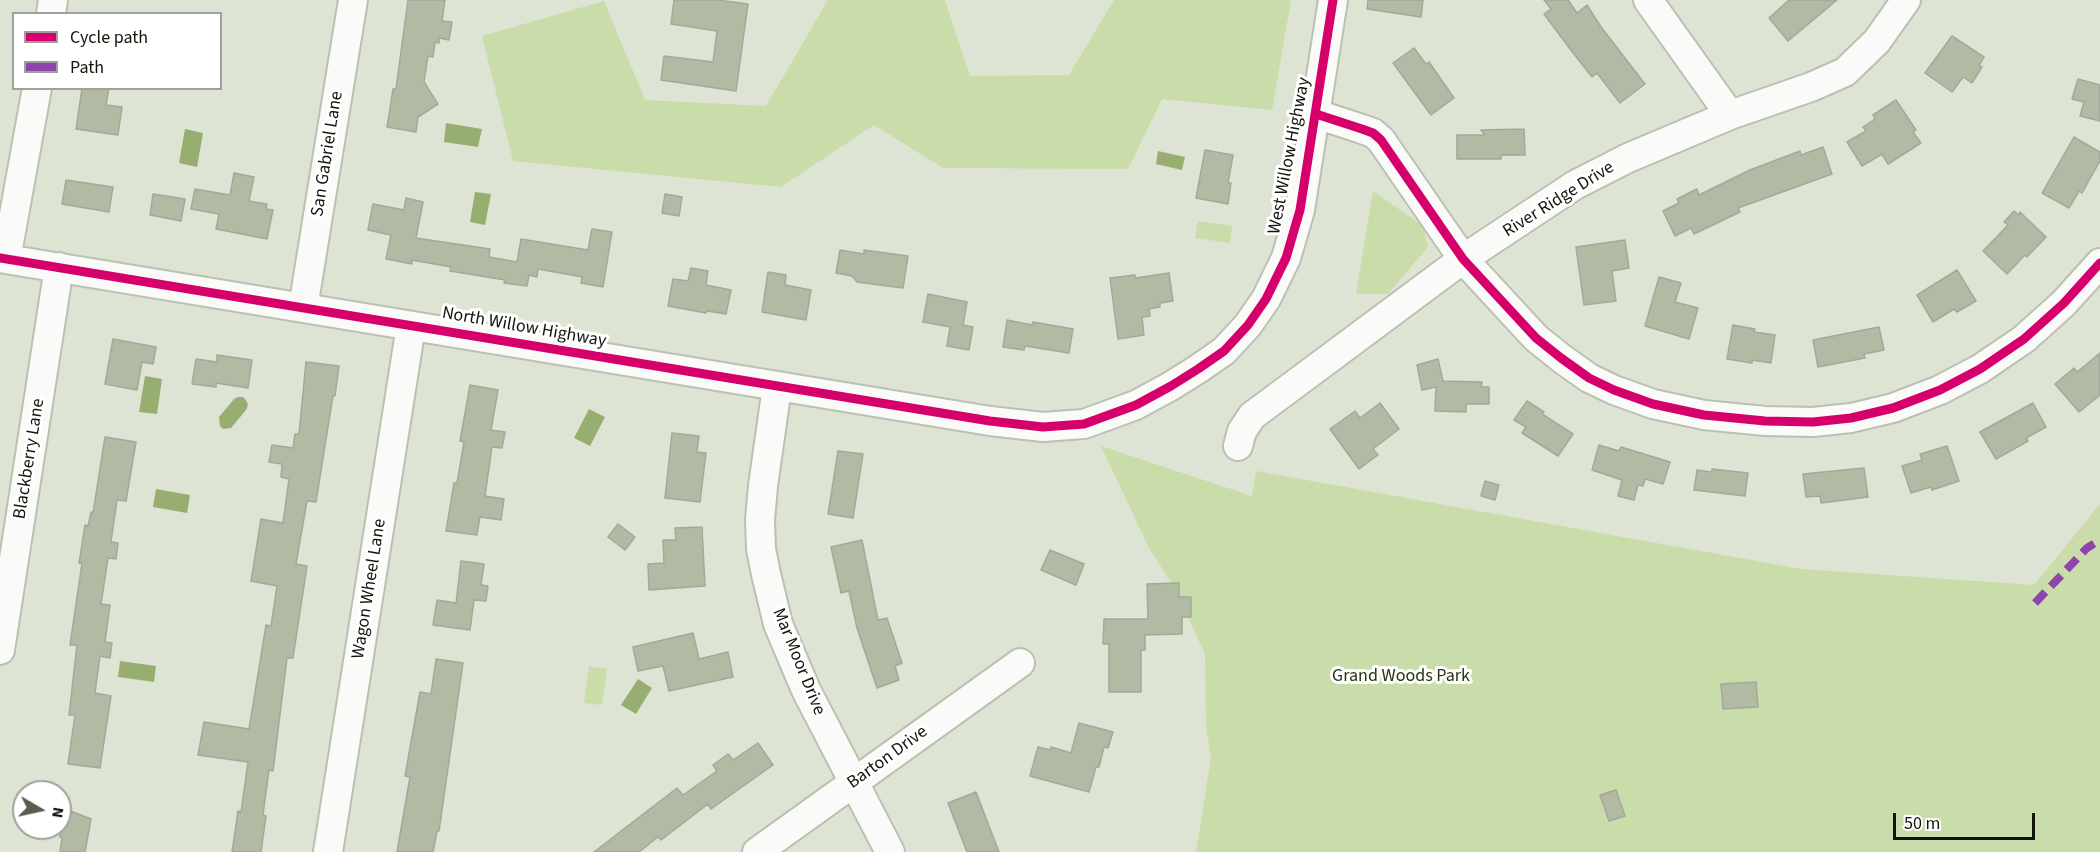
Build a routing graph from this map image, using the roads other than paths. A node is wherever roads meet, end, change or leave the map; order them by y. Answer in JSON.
{"nodes":[{"id":1,"x":353,"y":0,"type":"edge"},
{"id":2,"x":1334,"y":0,"type":"edge"},
{"id":3,"x":1648,"y":0,"type":"edge"},
{"id":4,"x":1906,"y":0,"type":"edge"},
{"id":5,"x":37,"y":90,"type":"edge"},
{"id":6,"x":1316,"y":114,"type":"junction"},
{"id":7,"x":1730,"y":115,"type":"junction"},
{"id":8,"x":3,"y":258,"type":"edge"},
{"id":9,"x":1463,"y":260,"type":"junction"},
{"id":10,"x":2100,"y":263,"type":"edge"},
{"id":11,"x":59,"y":267,"type":"junction"},
{"id":12,"x":303,"y":308,"type":"junction"},
{"id":13,"x":411,"y":326,"type":"junction"},
{"id":14,"x":777,"y":387,"type":"junction"},
{"id":15,"x":1043,"y":427,"type":"joint"},
{"id":16,"x":1238,"y":446,"type":"dead end"},
{"id":17,"x":0,"y":650,"type":"edge"},
{"id":18,"x":1020,"y":663,"type":"dead end"},
{"id":19,"x":854,"y":783,"type":"junction"},
{"id":20,"x":328,"y":852,"type":"edge"},
{"id":21,"x":757,"y":852,"type":"edge"},
{"id":22,"x":890,"y":852,"type":"edge"}],
"edges":[{"from":1,"to":12,"type":"street","name":"San Gabriel Lane"},
{"from":2,"to":6,"type":"street","name":"West Willow Highway"},
{"from":3,"to":7,"type":"street"},
{"from":4,"to":7,"type":"street","name":"River Ridge Drive"},
{"from":5,"to":8,"type":"street"},
{"from":6,"to":9,"type":"street"},
{"from":6,"to":15,"type":"street","name":"West Willow Highway"},
{"from":7,"to":9,"type":"street","name":"River Ridge Drive"},
{"from":8,"to":11,"type":"street","name":"North Willow Highway"},
{"from":9,"to":10,"type":"street"},
{"from":9,"to":16,"type":"street","name":"River Ridge Drive"},
{"from":11,"to":12,"type":"street","name":"North Willow Highway"},
{"from":11,"to":17,"type":"street","name":"Blackberry Lane"},
{"from":12,"to":13,"type":"street","name":"North Willow Highway"},
{"from":13,"to":14,"type":"street","name":"North Willow Highway"},
{"from":13,"to":20,"type":"street","name":"Wagon Wheel Lane"},
{"from":14,"to":15,"type":"street","name":"North Willow Highway"},
{"from":14,"to":19,"type":"street","name":"Mar Moor Drive"},
{"from":18,"to":19,"type":"street","name":"Barton Drive"},
{"from":19,"to":21,"type":"street","name":"Barton Drive"},
{"from":19,"to":22,"type":"street","name":"Mar Moor Drive"}]}
